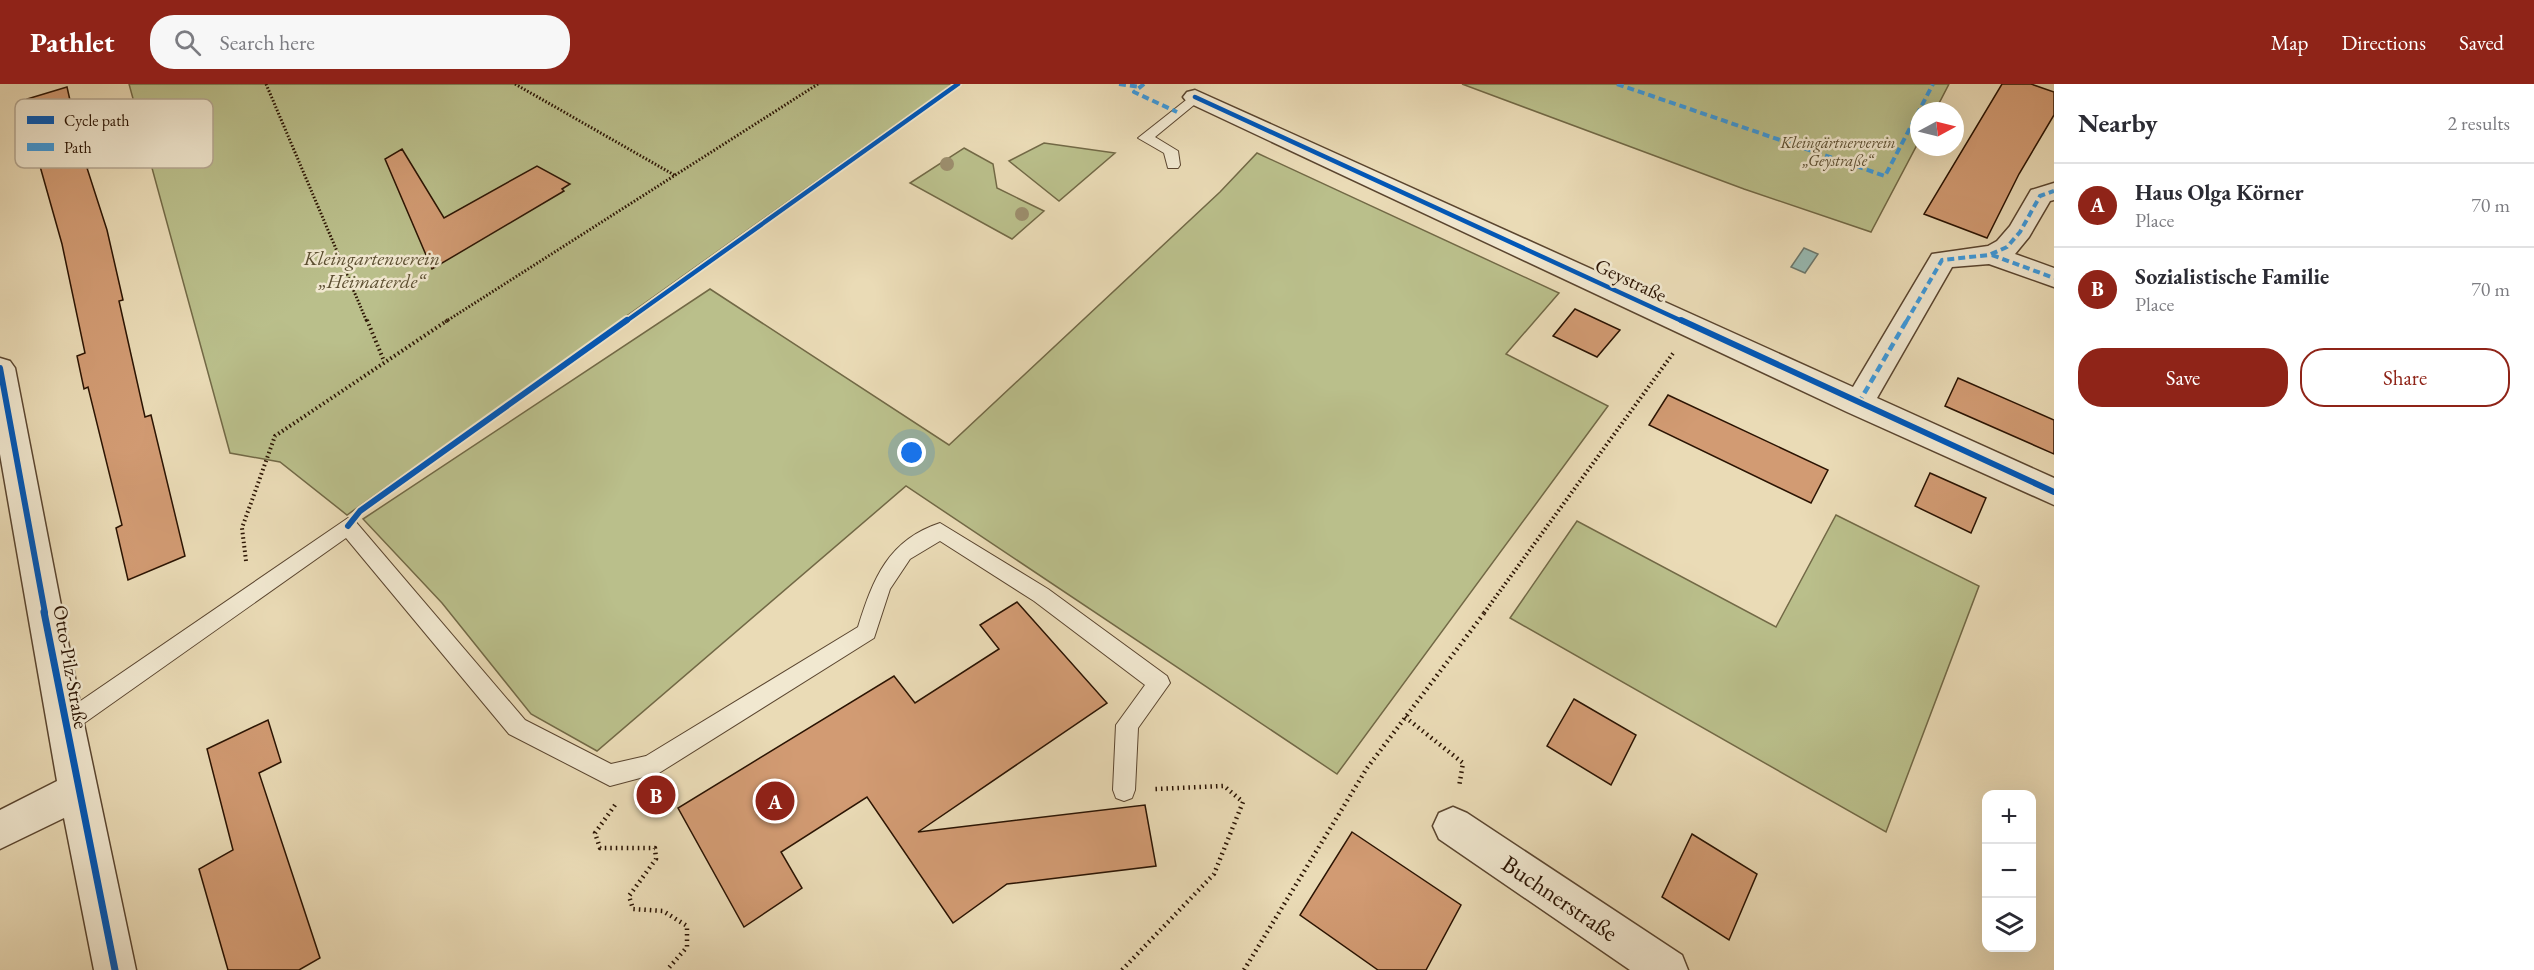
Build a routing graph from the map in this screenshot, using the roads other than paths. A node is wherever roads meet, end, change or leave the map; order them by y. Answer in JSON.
{"nodes":[{"id":1,"x":1195,"y":97,"type":"joint"},
{"id":2,"x":1173,"y":165,"type":"dead end"},
{"id":3,"x":2054,"y":191,"type":"edge"},
{"id":4,"x":1992,"y":255,"type":"junction"},
{"id":5,"x":2054,"y":278,"type":"edge"},
{"id":6,"x":0,"y":368,"type":"edge"},
{"id":7,"x":1858,"y":404,"type":"junction"},
{"id":8,"x":2054,"y":492,"type":"edge"},
{"id":9,"x":65,"y":724,"type":"junction"},
{"id":10,"x":1124,"y":790,"type":"road end"},
{"id":11,"x":78,"y":791,"type":"junction"},
{"id":12,"x":1454,"y":826,"type":"road end"},
{"id":13,"x":0,"y":830,"type":"edge"},
{"id":14,"x":115,"y":970,"type":"edge"},
{"id":15,"x":1667,"y":970,"type":"edge"}],
"edges":[{"from":1,"to":2,"type":"lane"},
{"from":1,"to":7,"type":"street","name":"Geystraße"},
{"from":3,"to":4,"type":"street"},
{"from":4,"to":5,"type":"street"},
{"from":4,"to":7,"type":"street"},
{"from":6,"to":9,"type":"street","name":"Otto-Pilz-Straße"},
{"from":7,"to":8,"type":"street","name":"Geystraße"},
{"from":9,"to":10,"type":"lane"},
{"from":9,"to":11,"type":"street","name":"Otto-Pilz-Straße"},
{"from":11,"to":13,"type":"street"},
{"from":11,"to":14,"type":"street","name":"Otto-Pilz-Straße"},
{"from":12,"to":15,"type":"street","name":"Buchnerstraße"}]}
